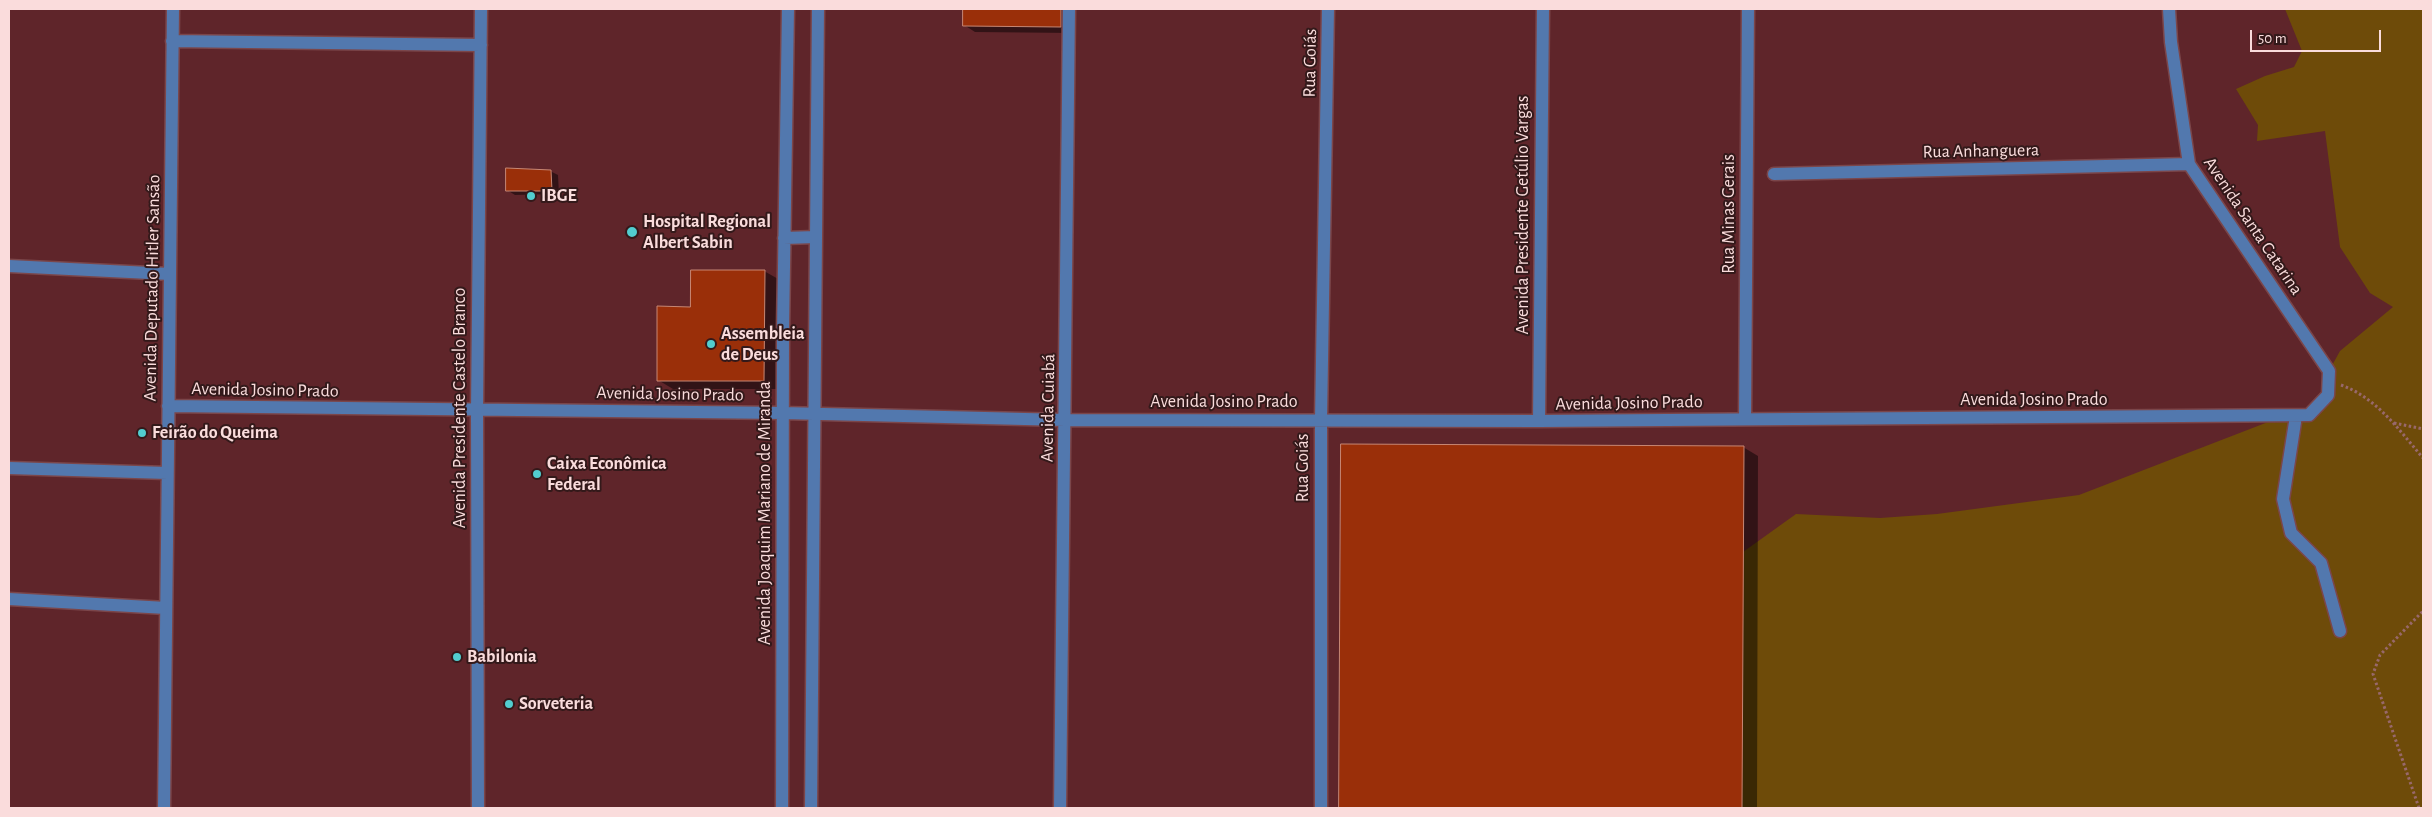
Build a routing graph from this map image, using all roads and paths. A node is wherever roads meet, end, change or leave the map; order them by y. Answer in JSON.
{"nodes":[{"id":1,"x":173,"y":9,"type":"edge"},
{"id":2,"x":481,"y":9,"type":"edge"},
{"id":3,"x":788,"y":9,"type":"edge"},
{"id":4,"x":818,"y":9,"type":"edge"},
{"id":5,"x":1069,"y":9,"type":"edge"},
{"id":6,"x":1328,"y":9,"type":"edge"},
{"id":7,"x":1543,"y":9,"type":"edge"},
{"id":8,"x":1748,"y":9,"type":"edge"},
{"id":9,"x":2169,"y":9,"type":"edge"},
{"id":10,"x":172,"y":41,"type":"junction"},
{"id":11,"x":481,"y":45,"type":"junction"},
{"id":12,"x":2189,"y":164,"type":"junction"},
{"id":13,"x":1774,"y":174,"type":"dead end"},
{"id":14,"x":816,"y":237,"type":"junction"},
{"id":15,"x":784,"y":238,"type":"junction"},
{"id":16,"x":9,"y":266,"type":"edge"},
{"id":17,"x":170,"y":274,"type":"junction"},
{"id":18,"x":2329,"y":380,"type":"junction"},
{"id":19,"x":168,"y":406,"type":"junction"},
{"id":20,"x":477,"y":410,"type":"junction"},
{"id":21,"x":783,"y":413,"type":"junction"},
{"id":22,"x":814,"y":414,"type":"junction"},
{"id":23,"x":2296,"y":416,"type":"junction"},
{"id":24,"x":1321,"y":419,"type":"junction"},
{"id":25,"x":1745,"y":419,"type":"junction"},
{"id":26,"x":1065,"y":420,"type":"junction"},
{"id":27,"x":1539,"y":421,"type":"junction"},
{"id":28,"x":2394,"y":422,"type":"junction"},
{"id":29,"x":2423,"y":430,"type":"edge"},
{"id":30,"x":2423,"y":458,"type":"edge"},
{"id":31,"x":9,"y":468,"type":"edge"},
{"id":32,"x":167,"y":473,"type":"junction"},
{"id":33,"x":9,"y":599,"type":"edge"},
{"id":34,"x":166,"y":608,"type":"junction"},
{"id":35,"x":2423,"y":611,"type":"edge"},
{"id":36,"x":2340,"y":631,"type":"dead end"},
{"id":37,"x":164,"y":808,"type":"edge"},
{"id":38,"x":478,"y":808,"type":"edge"},
{"id":39,"x":782,"y":808,"type":"edge"},
{"id":40,"x":811,"y":808,"type":"edge"},
{"id":41,"x":1060,"y":808,"type":"edge"},
{"id":42,"x":1321,"y":808,"type":"edge"},
{"id":43,"x":2419,"y":808,"type":"edge"}],
"edges":[{"from":1,"to":10,"type":"street","name":"Avenida Deputado Hitler Sansão"},
{"from":2,"to":11,"type":"street","name":"Avenida Presidente Castelo Branco"},
{"from":3,"to":15,"type":"street","name":"Avenida Joaquim Mariano de Miranda"},
{"from":4,"to":14,"type":"street"},
{"from":5,"to":26,"type":"street","name":"Avenida Cuiabá"},
{"from":6,"to":24,"type":"street","name":"Rua Goiás"},
{"from":7,"to":27,"type":"street","name":"Avenida Presidente Getúlio Vargas"},
{"from":8,"to":25,"type":"street","name":"Rua Minas Gerais"},
{"from":9,"to":12,"type":"street","name":"Avenida Santa Catarina"},
{"from":10,"to":11,"type":"street"},
{"from":10,"to":17,"type":"street","name":"Avenida Deputado Hitler Sansão"},
{"from":11,"to":20,"type":"street","name":"Avenida Presidente Castelo Branco"},
{"from":12,"to":13,"type":"street","name":"Rua Anhanguera"},
{"from":12,"to":18,"type":"street","name":"Avenida Santa Catarina"},
{"from":14,"to":15,"type":"street"},
{"from":14,"to":22,"type":"street"},
{"from":15,"to":21,"type":"street","name":"Avenida Joaquim Mariano de Miranda"},
{"from":16,"to":17,"type":"street"},
{"from":17,"to":19,"type":"street","name":"Avenida Deputado Hitler Sansão"},
{"from":18,"to":23,"type":"street"},
{"from":18,"to":28,"type":"path"},
{"from":19,"to":20,"type":"street","name":"Avenida Josino Prado"},
{"from":19,"to":32,"type":"street","name":"Avenida Deputado Hitler Sansão"},
{"from":20,"to":21,"type":"street","name":"Avenida Josino Prado"},
{"from":20,"to":38,"type":"street","name":"Avenida Presidente Castelo Branco"},
{"from":21,"to":22,"type":"street","name":"Avenida Josino Prado"},
{"from":21,"to":39,"type":"street","name":"Avenida Joaquim Mariano de Miranda"},
{"from":22,"to":26,"type":"street","name":"Avenida Josino Prado"},
{"from":22,"to":40,"type":"street"},
{"from":23,"to":25,"type":"street","name":"Avenida Josino Prado"},
{"from":23,"to":36,"type":"street"},
{"from":24,"to":26,"type":"street","name":"Avenida Josino Prado"},
{"from":24,"to":27,"type":"street","name":"Avenida Josino Prado"},
{"from":24,"to":42,"type":"street","name":"Rua Goiás"},
{"from":25,"to":27,"type":"street","name":"Avenida Josino Prado"},
{"from":26,"to":41,"type":"street","name":"Avenida Cuiabá"},
{"from":28,"to":29,"type":"path"},
{"from":28,"to":30,"type":"path"},
{"from":31,"to":32,"type":"street"},
{"from":32,"to":34,"type":"street","name":"Avenida Deputado Hitler Sansão"},
{"from":33,"to":34,"type":"street"},
{"from":34,"to":37,"type":"street","name":"Avenida Deputado Hitler Sansão"},
{"from":35,"to":43,"type":"path"}]}
